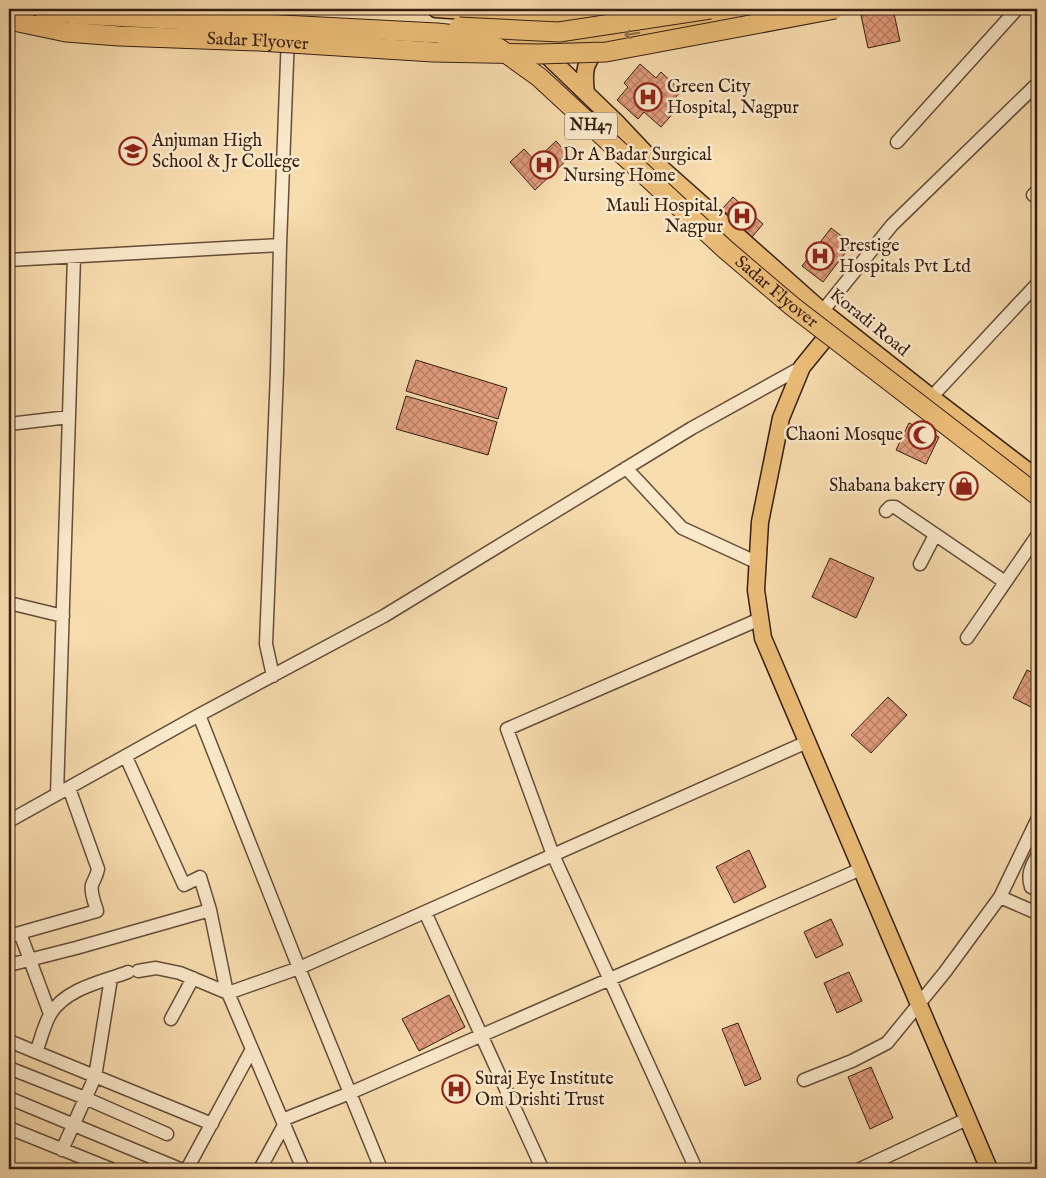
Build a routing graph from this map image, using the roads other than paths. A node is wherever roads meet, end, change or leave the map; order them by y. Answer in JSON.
{"nodes":[{"id":1,"x":13,"y":9,"type":"edge"},
{"id":2,"x":43,"y":9,"type":"edge"},
{"id":3,"x":168,"y":9,"type":"edge"},
{"id":4,"x":289,"y":9,"type":"edge"},
{"id":5,"x":436,"y":9,"type":"edge"},
{"id":6,"x":633,"y":9,"type":"edge"},
{"id":7,"x":710,"y":9,"type":"edge"},
{"id":8,"x":784,"y":9,"type":"edge"},
{"id":9,"x":834,"y":9,"type":"edge"},
{"id":10,"x":1017,"y":9,"type":"edge"},
{"id":11,"x":508,"y":14,"type":"junction"},
{"id":12,"x":475,"y":19,"type":"junction"},
{"id":13,"x":9,"y":20,"type":"edge"},
{"id":14,"x":287,"y":36,"type":"junction"},
{"id":15,"x":604,"y":39,"type":"junction"},
{"id":16,"x":541,"y":43,"type":"junction"},
{"id":17,"x":502,"y":44,"type":"junction"},
{"id":18,"x":1037,"y":84,"type":"edge"},
{"id":19,"x":586,"y":93,"type":"junction"},
{"id":20,"x":897,"y":142,"type":"dead end"},
{"id":21,"x":280,"y":246,"type":"junction"},
{"id":22,"x":74,"y":256,"type":"junction"},
{"id":23,"x":9,"y":260,"type":"edge"},
{"id":24,"x":1037,"y":284,"type":"edge"},
{"id":25,"x":822,"y":312,"type":"junction"},
{"id":26,"x":837,"y":324,"type":"junction"},
{"id":27,"x":808,"y":329,"type":"junction"},
{"id":28,"x":822,"y":341,"type":"junction"},
{"id":29,"x":802,"y":367,"type":"junction"},
{"id":30,"x":931,"y":397,"type":"junction"},
{"id":31,"x":918,"y":414,"type":"junction"},
{"id":32,"x":69,"y":418,"type":"junction"},
{"id":33,"x":9,"y":424,"type":"edge"},
{"id":34,"x":626,"y":468,"type":"junction"},
{"id":35,"x":1037,"y":478,"type":"edge"},
{"id":36,"x":1037,"y":487,"type":"edge"},
{"id":37,"x":1037,"y":495,"type":"edge"},
{"id":38,"x":1037,"y":501,"type":"edge"},
{"id":39,"x":886,"y":511,"type":"dead end"},
{"id":40,"x":935,"y":535,"type":"junction"},
{"id":41,"x":1037,"y":536,"type":"edge"},
{"id":42,"x":758,"y":563,"type":"junction"},
{"id":43,"x":920,"y":564,"type":"dead end"},
{"id":44,"x":1005,"y":582,"type":"junction"},
{"id":45,"x":9,"y":604,"type":"edge"},
{"id":46,"x":63,"y":616,"type":"junction"},
{"id":47,"x":760,"y":618,"type":"junction"},
{"id":48,"x":967,"y":638,"type":"dead end"},
{"id":49,"x":273,"y":676,"type":"junction"},
{"id":50,"x":198,"y":715,"type":"junction"},
{"id":51,"x":807,"y":742,"type":"junction"},
{"id":52,"x":126,"y":757,"type":"junction"},
{"id":53,"x":69,"y":788,"type":"junction"},
{"id":54,"x":57,"y":794,"type":"junction"},
{"id":55,"x":9,"y":820,"type":"edge"},
{"id":56,"x":1037,"y":824,"type":"edge"},
{"id":57,"x":553,"y":855,"type":"junction"},
{"id":58,"x":1037,"y":856,"type":"edge"},
{"id":59,"x":861,"y":870,"type":"junction"},
{"id":60,"x":1037,"y":890,"type":"edge"},
{"id":61,"x":1000,"y":897,"type":"junction"},
{"id":62,"x":210,"y":910,"type":"junction"},
{"id":63,"x":425,"y":912,"type":"junction"},
{"id":64,"x":1037,"y":913,"type":"edge"},
{"id":65,"x":14,"y":935,"type":"edge"},
{"id":66,"x":30,"y":960,"type":"junction"},
{"id":67,"x":9,"y":965,"type":"edge"},
{"id":68,"x":299,"y":968,"type":"junction"},
{"id":69,"x":111,"y":978,"type":"junction"},
{"id":70,"x":193,"y":978,"type":"junction"},
{"id":71,"x":610,"y":980,"type":"junction"},
{"id":72,"x":228,"y":993,"type":"junction"},
{"id":73,"x":918,"y":1003,"type":"junction"},
{"id":74,"x":50,"y":1014,"type":"junction"},
{"id":75,"x":171,"y":1019,"type":"dead end"},
{"id":76,"x":482,"y":1036,"type":"junction"},
{"id":77,"x":9,"y":1042,"type":"edge"},
{"id":78,"x":252,"y":1049,"type":"junction"},
{"id":79,"x":36,"y":1052,"type":"junction"},
{"id":80,"x":9,"y":1068,"type":"edge"},
{"id":81,"x":95,"y":1076,"type":"junction"},
{"id":82,"x":804,"y":1080,"type":"dead end"},
{"id":83,"x":350,"y":1094,"type":"junction"},
{"id":84,"x":9,"y":1098,"type":"edge"},
{"id":85,"x":85,"y":1098,"type":"junction"},
{"id":86,"x":967,"y":1118,"type":"junction"},
{"id":87,"x":283,"y":1123,"type":"junction"},
{"id":88,"x":212,"y":1124,"type":"junction"},
{"id":89,"x":73,"y":1125,"type":"junction"},
{"id":90,"x":9,"y":1128,"type":"edge"},
{"id":91,"x":167,"y":1134,"type":"dead end"},
{"id":92,"x":62,"y":1150,"type":"junction"},
{"id":93,"x":540,"y":1168,"type":"edge"},
{"id":94,"x":111,"y":1169,"type":"edge"},
{"id":95,"x":180,"y":1169,"type":"edge"},
{"id":96,"x":188,"y":1169,"type":"edge"},
{"id":97,"x":260,"y":1169,"type":"edge"},
{"id":98,"x":303,"y":1169,"type":"edge"},
{"id":99,"x":381,"y":1169,"type":"edge"},
{"id":100,"x":696,"y":1169,"type":"edge"},
{"id":101,"x":860,"y":1169,"type":"edge"},
{"id":102,"x":989,"y":1169,"type":"edge"}],
"edges":[{"from":1,"to":14,"type":"main road"},
{"from":2,"to":37,"type":"highway","name":"Sadar Flyover","number":"NH47","bridge":true},
{"from":3,"to":12,"type":"highway","name":"Sadar Flyover","bridge":true},
{"from":4,"to":14,"type":"street"},
{"from":5,"to":12,"type":"main road"},
{"from":6,"to":11,"type":"main road"},
{"from":7,"to":12,"type":"highway","name":"Sadar Flyover","bridge":true},
{"from":8,"to":15,"type":"main road","one_way":true},
{"from":9,"to":13,"type":"highway","name":"Sadar Flyover","bridge":true},
{"from":10,"to":20,"type":"street"},
{"from":11,"to":12,"type":"main road"},
{"from":11,"to":16,"type":"main road","name":"Koradi Road"},
{"from":12,"to":17,"type":"main road"},
{"from":12,"to":36,"type":"highway","name":"Sadar Flyover","number":"NH47","bridge":true},
{"from":14,"to":17,"type":"main road"},
{"from":14,"to":21,"type":"street"},
{"from":15,"to":16,"type":"main road"},
{"from":15,"to":19,"type":"main road"},
{"from":16,"to":17,"type":"main road"},
{"from":16,"to":19,"type":"main road","name":"Koradi Road"},
{"from":17,"to":27,"type":"main road","number":"NH47"},
{"from":18,"to":25,"type":"street"},
{"from":19,"to":25,"type":"main road","name":"Koradi Road"},
{"from":21,"to":22,"type":"street"},
{"from":21,"to":49,"type":"street"},
{"from":22,"to":23,"type":"street"},
{"from":22,"to":32,"type":"street"},
{"from":24,"to":30,"type":"street"},
{"from":25,"to":26,"type":"main road","name":"Koradi Road"},
{"from":25,"to":27,"type":"street"},
{"from":26,"to":28,"type":"main road"},
{"from":26,"to":30,"type":"main road","name":"Koradi Road"},
{"from":27,"to":28,"type":"main road","number":"NH47"},
{"from":28,"to":29,"type":"main road"},
{"from":28,"to":31,"type":"main road","number":"NH47"},
{"from":29,"to":34,"type":"street"},
{"from":29,"to":42,"type":"main road"},
{"from":30,"to":31,"type":"street"},
{"from":30,"to":35,"type":"main road","name":"Koradi Road"},
{"from":31,"to":38,"type":"main road","number":"NH47"},
{"from":32,"to":33,"type":"street"},
{"from":32,"to":46,"type":"street"},
{"from":34,"to":42,"type":"street"},
{"from":34,"to":49,"type":"street"},
{"from":39,"to":40,"type":"street"},
{"from":40,"to":43,"type":"street"},
{"from":40,"to":44,"type":"street"},
{"from":41,"to":44,"type":"street"},
{"from":42,"to":47,"type":"main road"},
{"from":44,"to":48,"type":"street"},
{"from":45,"to":46,"type":"street"},
{"from":46,"to":54,"type":"street"},
{"from":47,"to":51,"type":"main road"},
{"from":47,"to":57,"type":"street"},
{"from":49,"to":50,"type":"street"},
{"from":50,"to":52,"type":"street"},
{"from":50,"to":68,"type":"street"},
{"from":51,"to":57,"type":"street"},
{"from":51,"to":59,"type":"main road"},
{"from":52,"to":53,"type":"street"},
{"from":52,"to":62,"type":"street"},
{"from":53,"to":54,"type":"street"},
{"from":53,"to":65,"type":"street"},
{"from":54,"to":55,"type":"street"},
{"from":56,"to":61,"type":"street"},
{"from":57,"to":63,"type":"street"},
{"from":57,"to":71,"type":"street"},
{"from":58,"to":60,"type":"street"},
{"from":59,"to":71,"type":"street"},
{"from":59,"to":73,"type":"main road"},
{"from":61,"to":64,"type":"street"},
{"from":61,"to":73,"type":"street"},
{"from":62,"to":66,"type":"street"},
{"from":62,"to":72,"type":"street"},
{"from":63,"to":68,"type":"street"},
{"from":63,"to":76,"type":"street"},
{"from":65,"to":66,"type":"street"},
{"from":66,"to":67,"type":"street"},
{"from":66,"to":74,"type":"street"},
{"from":68,"to":72,"type":"street"},
{"from":68,"to":83,"type":"street"},
{"from":69,"to":70,"type":"street"},
{"from":69,"to":74,"type":"street"},
{"from":69,"to":81,"type":"street"},
{"from":70,"to":72,"type":"street"},
{"from":70,"to":75,"type":"street"},
{"from":71,"to":76,"type":"street"},
{"from":71,"to":100,"type":"street"},
{"from":72,"to":78,"type":"street"},
{"from":73,"to":82,"type":"street"},
{"from":73,"to":86,"type":"main road"},
{"from":74,"to":79,"type":"street"},
{"from":76,"to":83,"type":"street"},
{"from":76,"to":93,"type":"street"},
{"from":77,"to":79,"type":"street"},
{"from":78,"to":87,"type":"street"},
{"from":78,"to":88,"type":"street"},
{"from":79,"to":81,"type":"street"},
{"from":80,"to":85,"type":"street"},
{"from":81,"to":85,"type":"street"},
{"from":81,"to":88,"type":"street"},
{"from":83,"to":87,"type":"street"},
{"from":83,"to":99,"type":"street"},
{"from":84,"to":89,"type":"street"},
{"from":85,"to":89,"type":"street"},
{"from":85,"to":91,"type":"street"},
{"from":86,"to":101,"type":"street"},
{"from":86,"to":102,"type":"main road"},
{"from":87,"to":97,"type":"street"},
{"from":87,"to":98,"type":"street"},
{"from":88,"to":96,"type":"street"},
{"from":89,"to":92,"type":"street"},
{"from":89,"to":95,"type":"street"},
{"from":90,"to":92,"type":"street"},
{"from":92,"to":94,"type":"street"}]}
